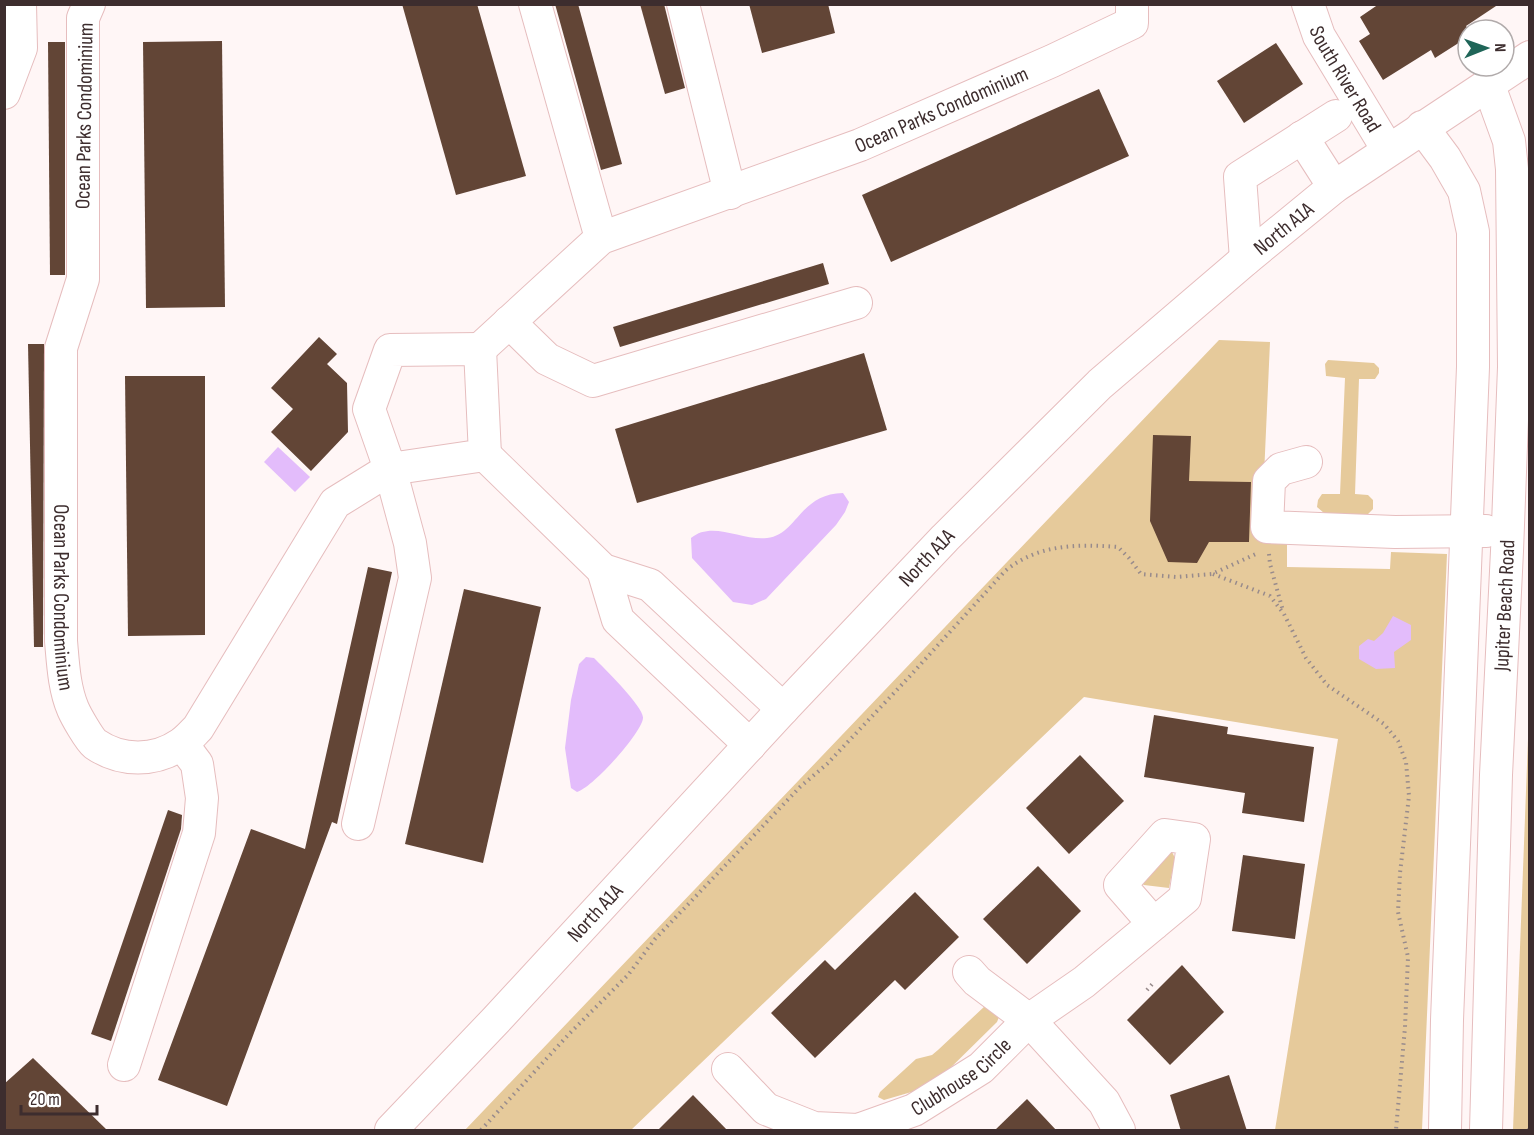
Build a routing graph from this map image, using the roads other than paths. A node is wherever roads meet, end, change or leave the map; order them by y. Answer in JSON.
{"nodes":[{"id":1,"x":20,"y":4,"type":"edge"},
{"id":2,"x":89,"y":4,"type":"edge"},
{"id":3,"x":535,"y":4,"type":"edge"},
{"id":4,"x":683,"y":4,"type":"edge"},
{"id":5,"x":1132,"y":4,"type":"edge"},
{"id":6,"x":1309,"y":5,"type":"edge"},
{"id":7,"x":1530,"y":57,"type":"edge"},
{"id":8,"x":1488,"y":83,"type":"junction"},
{"id":9,"x":4,"y":93,"type":"edge"},
{"id":10,"x":1336,"y":116,"type":"dead end"},
{"id":11,"x":1422,"y":127,"type":"junction"},
{"id":12,"x":1302,"y":137,"type":"junction"},
{"id":13,"x":1389,"y":150,"type":"junction"},
{"id":14,"x":1334,"y":187,"type":"junction"},
{"id":15,"x":730,"y":193,"type":"junction"},
{"id":16,"x":601,"y":238,"type":"junction"},
{"id":17,"x":1246,"y":259,"type":"junction"},
{"id":18,"x":856,"y":303,"type":"dead end"},
{"id":19,"x":509,"y":322,"type":"junction"},
{"id":20,"x":480,"y":350,"type":"junction"},
{"id":21,"x":1473,"y":367,"type":"junction"},
{"id":22,"x":1522,"y":367,"type":"edge"},
{"id":23,"x":485,"y":455,"type":"junction"},
{"id":24,"x":1305,"y":462,"type":"dead end"},
{"id":25,"x":390,"y":469,"type":"junction"},
{"id":26,"x":1466,"y":531,"type":"junction"},
{"id":27,"x":1508,"y":531,"type":"junction"},
{"id":28,"x":603,"y":570,"type":"junction"},
{"id":29,"x":783,"y":709,"type":"junction"},
{"id":30,"x":182,"y":744,"type":"junction"},
{"id":31,"x":750,"y":745,"type":"junction"},
{"id":32,"x":358,"y":824,"type":"dead end"},
{"id":33,"x":1154,"y":924,"type":"dead end"},
{"id":34,"x":969,"y":972,"type":"dead end"},
{"id":35,"x":1029,"y":1020,"type":"junction"},
{"id":36,"x":124,"y":1065,"type":"dead end"},
{"id":37,"x":728,"y":1069,"type":"dead end"},
{"id":38,"x":391,"y":1131,"type":"edge"},
{"id":39,"x":1119,"y":1131,"type":"edge"},
{"id":40,"x":1445,"y":1131,"type":"edge"},
{"id":41,"x":1486,"y":1131,"type":"edge"}],
"edges":[{"from":1,"to":9,"type":"street"},
{"from":2,"to":30,"type":"street","name":"Ocean Parks Condominium"},
{"from":3,"to":16,"type":"street"},
{"from":4,"to":15,"type":"street"},
{"from":5,"to":15,"type":"street","name":"Ocean Parks Condominium"},
{"from":6,"to":13,"type":"street","name":"South River Road"},
{"from":7,"to":8,"type":"street","name":"North A1A"},
{"from":8,"to":11,"type":"street","name":"North A1A"},
{"from":8,"to":22,"type":"street","name":"Jupiter Beach Road"},
{"from":10,"to":12,"type":"street"},
{"from":11,"to":13,"type":"street","name":"North A1A"},
{"from":11,"to":21,"type":"street","name":"Jupiter Beach Road"},
{"from":12,"to":14,"type":"street"},
{"from":12,"to":17,"type":"street"},
{"from":13,"to":14,"type":"street","name":"North A1A"},
{"from":14,"to":17,"type":"street","name":"North A1A"},
{"from":15,"to":16,"type":"street","name":"Ocean Parks Condominium"},
{"from":16,"to":19,"type":"street","name":"Ocean Parks Condominium"},
{"from":17,"to":29,"type":"street","name":"North A1A"},
{"from":18,"to":19,"type":"street"},
{"from":19,"to":20,"type":"street","name":"Ocean Parks Condominium"},
{"from":20,"to":23,"type":"street"},
{"from":20,"to":25,"type":"street"},
{"from":21,"to":22,"type":"street"},
{"from":21,"to":26,"type":"street","name":"Jupiter Beach Road"},
{"from":22,"to":27,"type":"street","name":"Jupiter Beach Road"},
{"from":23,"to":25,"type":"street","name":"Ocean Parks Condominium"},
{"from":23,"to":28,"type":"street"},
{"from":24,"to":26,"type":"street"},
{"from":25,"to":30,"type":"street","name":"Ocean Parks Condominium"},
{"from":25,"to":32,"type":"street"},
{"from":26,"to":27,"type":"street"},
{"from":26,"to":40,"type":"street","name":"Jupiter Beach Road"},
{"from":27,"to":41,"type":"street","name":"Jupiter Beach Road"},
{"from":28,"to":29,"type":"street"},
{"from":28,"to":31,"type":"street"},
{"from":29,"to":31,"type":"street","name":"North A1A"},
{"from":30,"to":36,"type":"street"},
{"from":31,"to":38,"type":"street","name":"North A1A"},
{"from":33,"to":35,"type":"street","name":"Clubhouse Circle"},
{"from":34,"to":35,"type":"street","name":"Clubhouse Circle"},
{"from":35,"to":37,"type":"street","name":"Clubhouse Circle"},
{"from":35,"to":39,"type":"street","name":"Clubhouse Circle"}]}
